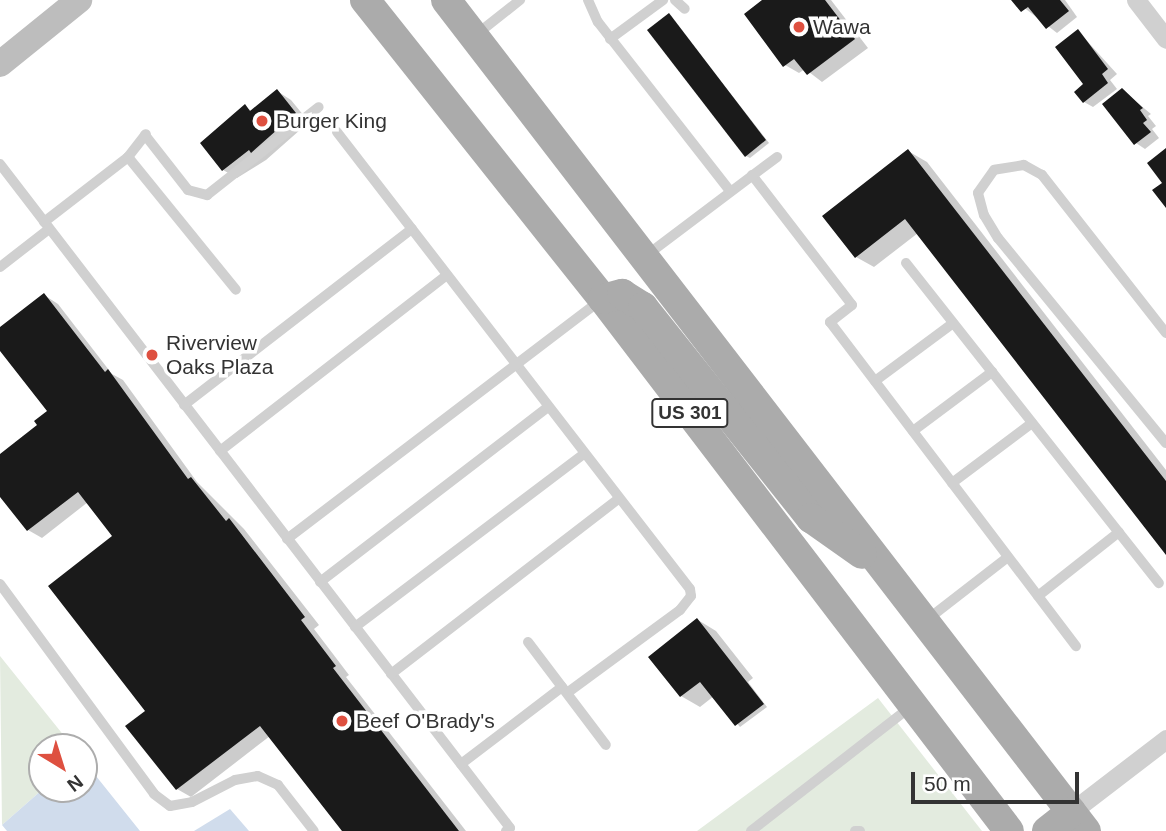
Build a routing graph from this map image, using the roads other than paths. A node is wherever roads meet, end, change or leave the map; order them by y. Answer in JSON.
{"nodes":[{"id":1,"x":79,"y":0,"type":"edge"},
{"id":2,"x":365,"y":0,"type":"edge"},
{"id":3,"x":446,"y":0,"type":"edge"},
{"id":4,"x":520,"y":0,"type":"edge"},
{"id":5,"x":588,"y":0,"type":"edge"},
{"id":6,"x":663,"y":0,"type":"edge"},
{"id":7,"x":675,"y":0,"type":"edge"},
{"id":8,"x":1136,"y":0,"type":"edge"},
{"id":9,"x":685,"y":9,"type":"dead end"},
{"id":10,"x":474,"y":36,"type":"junction"},
{"id":11,"x":610,"y":39,"type":"junction"},
{"id":12,"x":1166,"y":39,"type":"edge"},
{"id":13,"x":0,"y":64,"type":"edge"},
{"id":14,"x":319,"y":107,"type":"dead end"},
{"id":15,"x":337,"y":132,"type":"dead end"},
{"id":16,"x":128,"y":157,"type":"junction"},
{"id":17,"x":777,"y":157,"type":"dead end"},
{"id":18,"x":0,"y":164,"type":"edge"},
{"id":19,"x":752,"y":175,"type":"junction"},
{"id":20,"x":730,"y":191,"type":"junction"},
{"id":21,"x":47,"y":225,"type":"junction"},
{"id":22,"x":412,"y":229,"type":"junction"},
{"id":23,"x":644,"y":257,"type":"junction"},
{"id":24,"x":906,"y":263,"type":"dead end"},
{"id":25,"x":0,"y":267,"type":"edge"},
{"id":26,"x":447,"y":275,"type":"junction"},
{"id":27,"x":236,"y":290,"type":"dead end"},
{"id":28,"x":603,"y":299,"type":"junction"},
{"id":29,"x":953,"y":323,"type":"junction"},
{"id":30,"x":1166,"y":333,"type":"edge"},
{"id":31,"x":515,"y":364,"type":"junction"},
{"id":32,"x":992,"y":372,"type":"junction"},
{"id":33,"x":875,"y":381,"type":"junction"},
{"id":34,"x":184,"y":405,"type":"junction"},
{"id":35,"x":548,"y":407,"type":"junction"},
{"id":36,"x":1032,"y":424,"type":"junction"},
{"id":37,"x":913,"y":431,"type":"junction"},
{"id":38,"x":1166,"y":443,"type":"edge"},
{"id":39,"x":220,"y":451,"type":"junction"},
{"id":40,"x":584,"y":454,"type":"junction"},
{"id":41,"x":952,"y":483,"type":"junction"},
{"id":42,"x":618,"y":499,"type":"junction"},
{"id":43,"x":1119,"y":532,"type":"junction"},
{"id":44,"x":287,"y":539,"type":"junction"},
{"id":45,"x":1008,"y":557,"type":"junction"},
{"id":46,"x":880,"y":564,"type":"junction"},
{"id":47,"x":320,"y":582,"type":"junction"},
{"id":48,"x":1159,"y":583,"type":"dead end"},
{"id":49,"x":0,"y":584,"type":"edge"},
{"id":50,"x":1038,"y":596,"type":"junction"},
{"id":51,"x":925,"y":622,"type":"junction"},
{"id":52,"x":355,"y":627,"type":"junction"},
{"id":53,"x":528,"y":642,"type":"dead end"},
{"id":54,"x":1076,"y":646,"type":"dead end"},
{"id":55,"x":391,"y":674,"type":"junction"},
{"id":56,"x":564,"y":690,"type":"junction"},
{"id":57,"x":913,"y":705,"type":"junction"},
{"id":58,"x":1166,"y":739,"type":"edge"},
{"id":59,"x":606,"y":745,"type":"dead end"},
{"id":60,"x":461,"y":764,"type":"junction"},
{"id":61,"x":1078,"y":822,"type":"edge"},
{"id":62,"x":314,"y":831,"type":"edge"},
{"id":63,"x":506,"y":831,"type":"edge"},
{"id":64,"x":751,"y":831,"type":"edge"},
{"id":65,"x":855,"y":831,"type":"edge"},
{"id":66,"x":860,"y":831,"type":"edge"},
{"id":67,"x":1009,"y":831,"type":"edge"},
{"id":68,"x":1047,"y":831,"type":"edge"}],
"edges":[{"from":1,"to":13,"type":"main road"},
{"from":2,"to":28,"type":"main road","number":"US 301"},
{"from":3,"to":10,"type":"main road","number":"US 301"},
{"from":4,"to":10,"type":"lane"},
{"from":5,"to":11,"type":"lane"},
{"from":6,"to":11,"type":"lane"},
{"from":7,"to":9,"type":"lane"},
{"from":8,"to":12,"type":"street"},
{"from":10,"to":23,"type":"main road","number":"US 301"},
{"from":11,"to":20,"type":"lane"},
{"from":14,"to":16,"type":"lane"},
{"from":15,"to":22,"type":"lane"},
{"from":16,"to":21,"type":"lane"},
{"from":16,"to":27,"type":"lane"},
{"from":17,"to":19,"type":"lane"},
{"from":18,"to":21,"type":"lane"},
{"from":19,"to":20,"type":"lane"},
{"from":19,"to":33,"type":"lane"},
{"from":20,"to":23,"type":"lane"},
{"from":21,"to":25,"type":"lane"},
{"from":21,"to":34,"type":"lane"},
{"from":22,"to":26,"type":"lane"},
{"from":22,"to":34,"type":"lane"},
{"from":23,"to":46,"type":"main road","number":"US 301"},
{"from":24,"to":29,"type":"lane"},
{"from":26,"to":31,"type":"lane"},
{"from":26,"to":39,"type":"lane"},
{"from":28,"to":31,"type":"lane"},
{"from":28,"to":46,"type":"main road"},
{"from":28,"to":57,"type":"main road","number":"US 301"},
{"from":29,"to":32,"type":"lane"},
{"from":29,"to":33,"type":"lane"},
{"from":30,"to":38,"type":"lane"},
{"from":31,"to":35,"type":"lane"},
{"from":31,"to":44,"type":"lane"},
{"from":32,"to":36,"type":"lane"},
{"from":32,"to":37,"type":"lane"},
{"from":33,"to":37,"type":"lane"},
{"from":34,"to":39,"type":"lane"},
{"from":35,"to":40,"type":"lane"},
{"from":35,"to":47,"type":"lane"},
{"from":36,"to":41,"type":"lane"},
{"from":36,"to":43,"type":"lane"},
{"from":37,"to":41,"type":"lane"},
{"from":39,"to":44,"type":"lane"},
{"from":40,"to":42,"type":"lane"},
{"from":40,"to":52,"type":"lane"},
{"from":41,"to":45,"type":"lane"},
{"from":42,"to":55,"type":"lane"},
{"from":42,"to":56,"type":"lane"},
{"from":43,"to":48,"type":"lane"},
{"from":43,"to":50,"type":"lane"},
{"from":44,"to":47,"type":"lane"},
{"from":45,"to":50,"type":"lane"},
{"from":45,"to":51,"type":"lane"},
{"from":46,"to":51,"type":"main road","number":"US 301"},
{"from":47,"to":52,"type":"lane"},
{"from":49,"to":62,"type":"lane"},
{"from":50,"to":54,"type":"lane"},
{"from":51,"to":61,"type":"main road","number":"US 301"},
{"from":52,"to":55,"type":"lane"},
{"from":53,"to":56,"type":"lane"},
{"from":55,"to":60,"type":"lane"},
{"from":56,"to":59,"type":"lane"},
{"from":56,"to":60,"type":"lane"},
{"from":57,"to":64,"type":"lane"},
{"from":57,"to":67,"type":"main road","number":"US 301"},
{"from":58,"to":61,"type":"street"},
{"from":60,"to":63,"type":"lane"},
{"from":61,"to":68,"type":"main road"},
{"from":65,"to":66,"type":"lane"}]}
